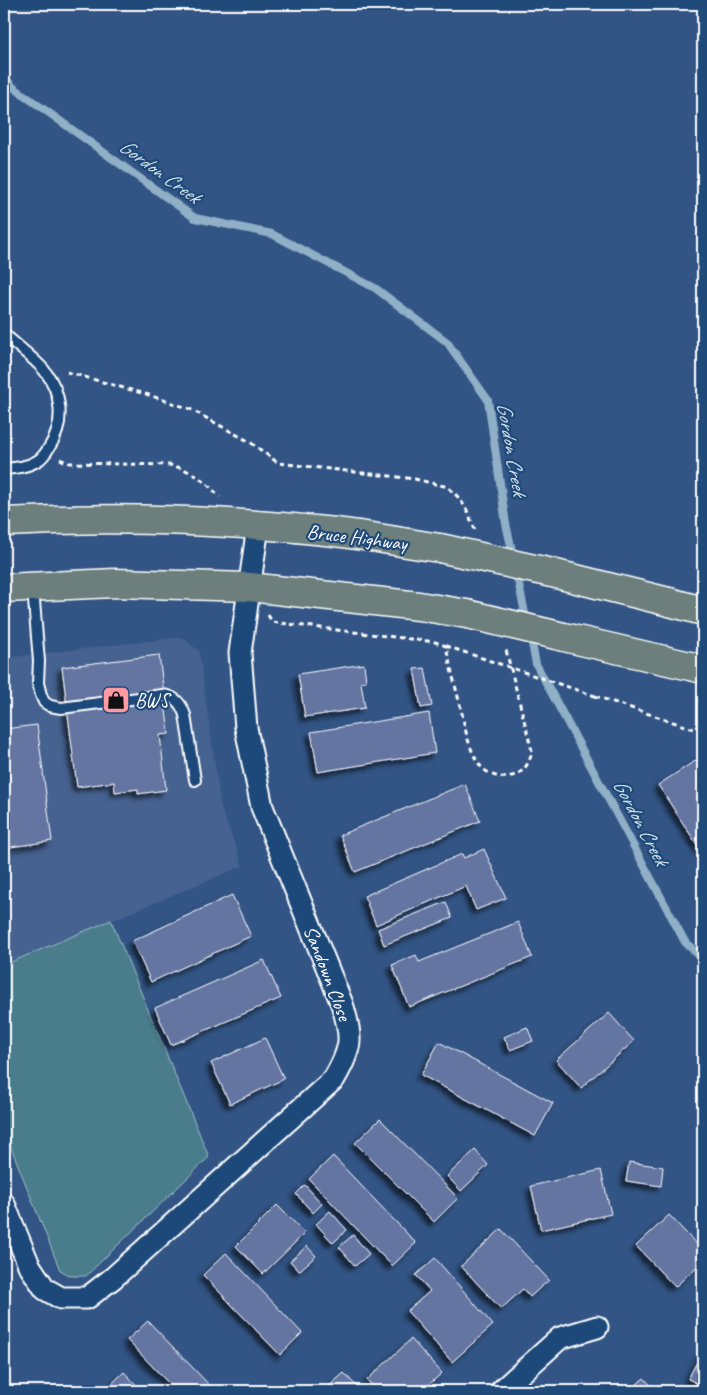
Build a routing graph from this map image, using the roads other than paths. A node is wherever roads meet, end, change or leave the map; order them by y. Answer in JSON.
{"nodes":[{"id":1,"x":4,"y":334,"type":"edge"},
{"id":2,"x":4,"y":469,"type":"edge"},
{"id":3,"x":4,"y":522,"type":"edge"},
{"id":4,"x":253,"y":525,"type":"junction"},
{"id":5,"x":32,"y":586,"type":"junction"},
{"id":6,"x":249,"y":587,"type":"junction"},
{"id":7,"x":4,"y":588,"type":"edge"},
{"id":8,"x":669,"y":602,"type":"junction"},
{"id":9,"x":703,"y":605,"type":"edge"},
{"id":10,"x":703,"y":611,"type":"edge"},
{"id":11,"x":703,"y":669,"type":"edge"},
{"id":12,"x":195,"y":780,"type":"dead end"},
{"id":13,"x":4,"y":1204,"type":"edge"},
{"id":14,"x":597,"y":1326,"type":"dead end"},
{"id":15,"x":501,"y":1391,"type":"edge"}],
"edges":[{"from":1,"to":2,"type":"lane"},
{"from":3,"to":4,"type":"main road","name":"Bruce Highway"},
{"from":4,"to":6,"type":"street","name":"Sandown Close"},
{"from":4,"to":8,"type":"main road","name":"Bruce Highway","bridge":true},
{"from":5,"to":6,"type":"main road"},
{"from":5,"to":7,"type":"main road"},
{"from":5,"to":12,"type":"lane"},
{"from":6,"to":11,"type":"main road","bridge":true},
{"from":6,"to":13,"type":"street","name":"Sandown Close"},
{"from":8,"to":9,"type":"main road"},
{"from":8,"to":10,"type":"main road","name":"Bruce Highway"},
{"from":14,"to":15,"type":"street"}]}
